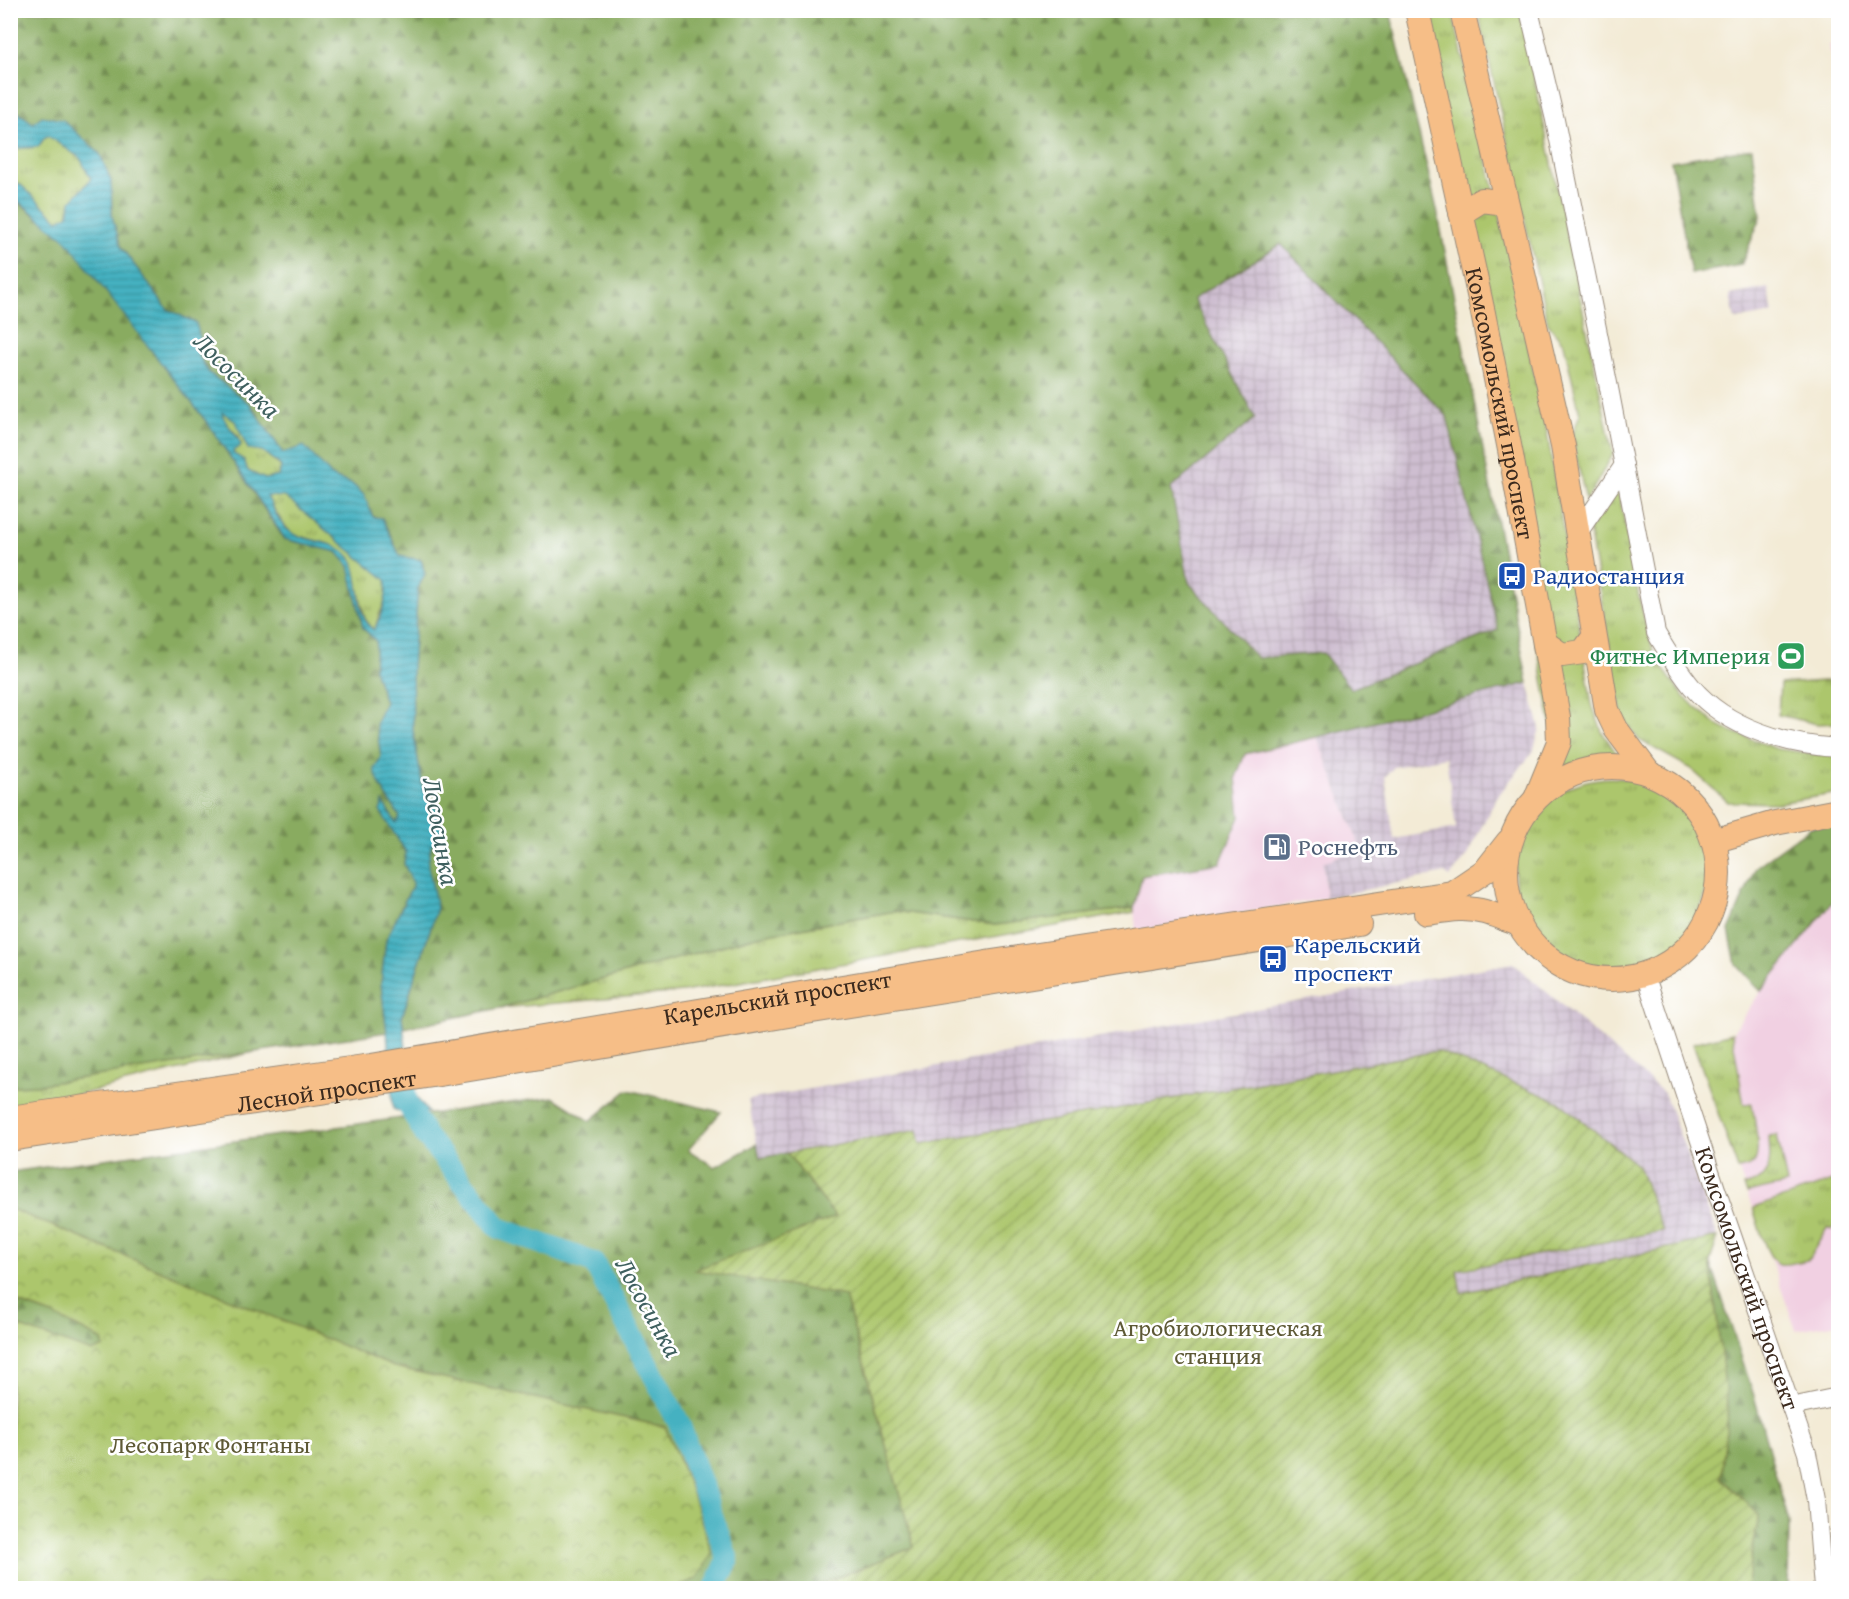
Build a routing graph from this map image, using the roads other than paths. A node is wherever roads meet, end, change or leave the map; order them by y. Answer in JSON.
{"nodes":[{"id":1,"x":1417,"y":10,"type":"edge"},
{"id":2,"x":1462,"y":10,"type":"edge"},
{"id":3,"x":1529,"y":10,"type":"edge"},
{"id":4,"x":1506,"y":203,"type":"junction"},
{"id":5,"x":1461,"y":213,"type":"junction"},
{"id":6,"x":1624,"y":465,"type":"junction"},
{"id":7,"x":1578,"y":533,"type":"junction"},
{"id":8,"x":1594,"y":637,"type":"junction"},
{"id":9,"x":1545,"y":643,"type":"junction"},
{"id":10,"x":1839,"y":748,"type":"edge"},
{"id":11,"x":1648,"y":771,"type":"junction"},
{"id":12,"x":1537,"y":796,"type":"junction"},
{"id":13,"x":1839,"y":811,"type":"edge"},
{"id":14,"x":1713,"y":841,"type":"junction"},
{"id":15,"x":1508,"y":842,"type":"junction"},
{"id":16,"x":1517,"y":923,"type":"junction"},
{"id":17,"x":994,"y":972,"type":"junction"},
{"id":18,"x":1645,"y":974,"type":"junction"},
{"id":19,"x":637,"y":1031,"type":"joint"},
{"id":20,"x":214,"y":1099,"type":"junction"},
{"id":21,"x":10,"y":1118,"type":"edge"},
{"id":22,"x":10,"y":1139,"type":"edge"},
{"id":23,"x":1839,"y":1397,"type":"edge"},
{"id":24,"x":1791,"y":1407,"type":"junction"},
{"id":25,"x":1828,"y":1586,"type":"edge"}],
"edges":[{"from":1,"to":5,"type":"main road","name":"Комсомольский проспект"},
{"from":2,"to":4,"type":"main road","name":"Комсомольский проспект"},
{"from":3,"to":6,"type":"street"},
{"from":4,"to":5,"type":"main road"},
{"from":4,"to":7,"type":"main road","name":"Комсомольский проспект"},
{"from":5,"to":9,"type":"main road","name":"Комсомольский проспект"},
{"from":6,"to":7,"type":"street"},
{"from":6,"to":10,"type":"street"},
{"from":7,"to":8,"type":"main road","name":"Комсомольский проспект"},
{"from":8,"to":9,"type":"main road"},
{"from":8,"to":11,"type":"main road","name":"Комсомольский проспект"},
{"from":9,"to":12,"type":"main road","name":"Комсомольский проспект"},
{"from":11,"to":12,"type":"main road"},
{"from":11,"to":14,"type":"main road"},
{"from":12,"to":15,"type":"main road"},
{"from":13,"to":14,"type":"main road"},
{"from":14,"to":18,"type":"main road"},
{"from":15,"to":16,"type":"main road"},
{"from":15,"to":17,"type":"main road","name":"Карельский проспект"},
{"from":16,"to":17,"type":"main road","name":"Карельский проспект"},
{"from":16,"to":18,"type":"main road"},
{"from":17,"to":19,"type":"main road","name":"Карельский проспект"},
{"from":18,"to":24,"type":"street","name":"Комсомольский проспект"},
{"from":19,"to":20,"type":"main road","name":"Лесной проспект"},
{"from":20,"to":21,"type":"main road","name":"Лесной проспект"},
{"from":20,"to":22,"type":"main road","name":"Лесной проспект"},
{"from":23,"to":24,"type":"street"},
{"from":24,"to":25,"type":"street","name":"Комсомольский проспект"}]}
